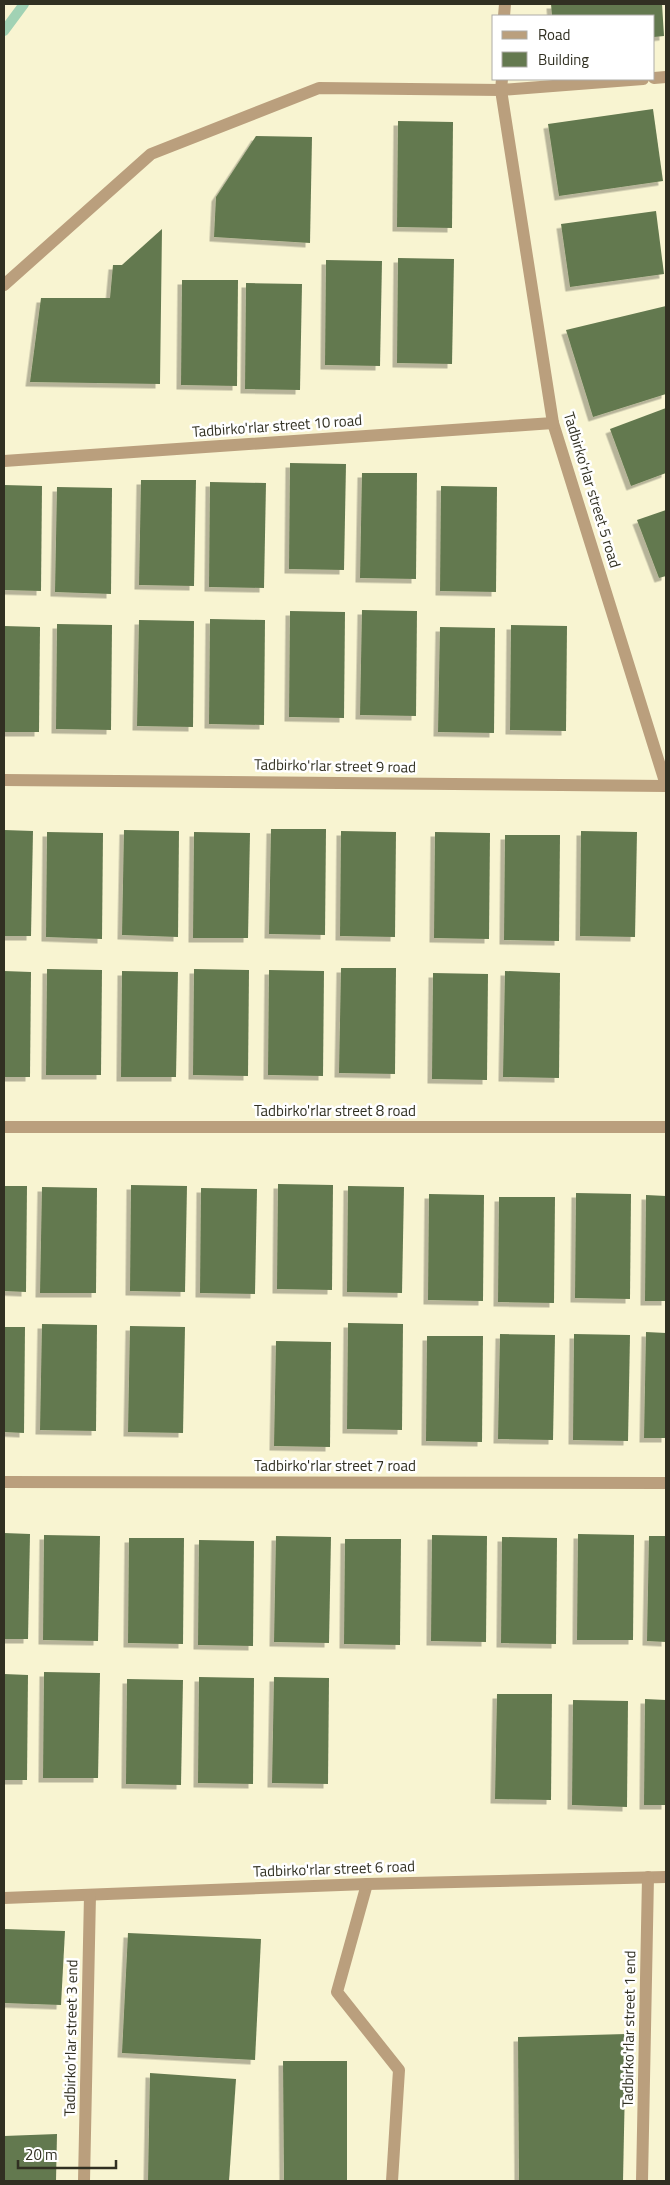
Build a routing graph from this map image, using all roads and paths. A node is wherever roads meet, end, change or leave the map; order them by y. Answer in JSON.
{"nodes":[{"id":1,"x":615,"y":80,"type":"edge"},
{"id":2,"x":502,"y":84,"type":"edge"},
{"id":3,"x":4,"y":285,"type":"edge"},
{"id":4,"x":553,"y":423,"type":"junction"},
{"id":5,"x":4,"y":462,"type":"edge"},
{"id":6,"x":4,"y":780,"type":"edge"},
{"id":7,"x":666,"y":785,"type":"edge"},
{"id":8,"x":4,"y":1127,"type":"edge"},
{"id":9,"x":666,"y":1127,"type":"edge"},
{"id":10,"x":4,"y":1482,"type":"edge"},
{"id":11,"x":666,"y":1483,"type":"edge"},
{"id":12,"x":648,"y":1877,"type":"junction"},
{"id":13,"x":666,"y":1877,"type":"edge"},
{"id":14,"x":367,"y":1884,"type":"junction"},
{"id":15,"x":90,"y":1895,"type":"junction"},
{"id":16,"x":4,"y":1898,"type":"edge"},
{"id":17,"x":84,"y":2181,"type":"edge"},
{"id":18,"x":392,"y":2181,"type":"edge"},
{"id":19,"x":642,"y":2181,"type":"edge"}],
"edges":[{"from":1,"to":2,"type":"street"},
{"from":2,"to":3,"type":"street"},
{"from":2,"to":4,"type":"street","name":"Tadbirko'rlar street 5 road"},
{"from":4,"to":5,"type":"street","name":"Tadbirko'rlar street 10 road"},
{"from":4,"to":7,"type":"street","name":"Tadbirko'rlar street 5 road"},
{"from":6,"to":7,"type":"street","name":"Tadbirko'rlar street 9 road"},
{"from":8,"to":9,"type":"street","name":"Tadbirko'rlar street 8 road"},
{"from":10,"to":11,"type":"street","name":"Tadbirko'rlar street 7 road"},
{"from":12,"to":13,"type":"street","name":"Tadbirko'rlar street 6 road"},
{"from":12,"to":14,"type":"street","name":"Tadbirko'rlar street 6 road"},
{"from":12,"to":19,"type":"street","name":"Tadbirko'rlar street 1 end"},
{"from":14,"to":15,"type":"street","name":"Tadbirko'rlar street 6 road"},
{"from":14,"to":18,"type":"street"},
{"from":15,"to":16,"type":"street","name":"Tadbirko'rlar street 6 road"},
{"from":15,"to":17,"type":"street","name":"Tadbirko'rlar street 3 end"}]}
